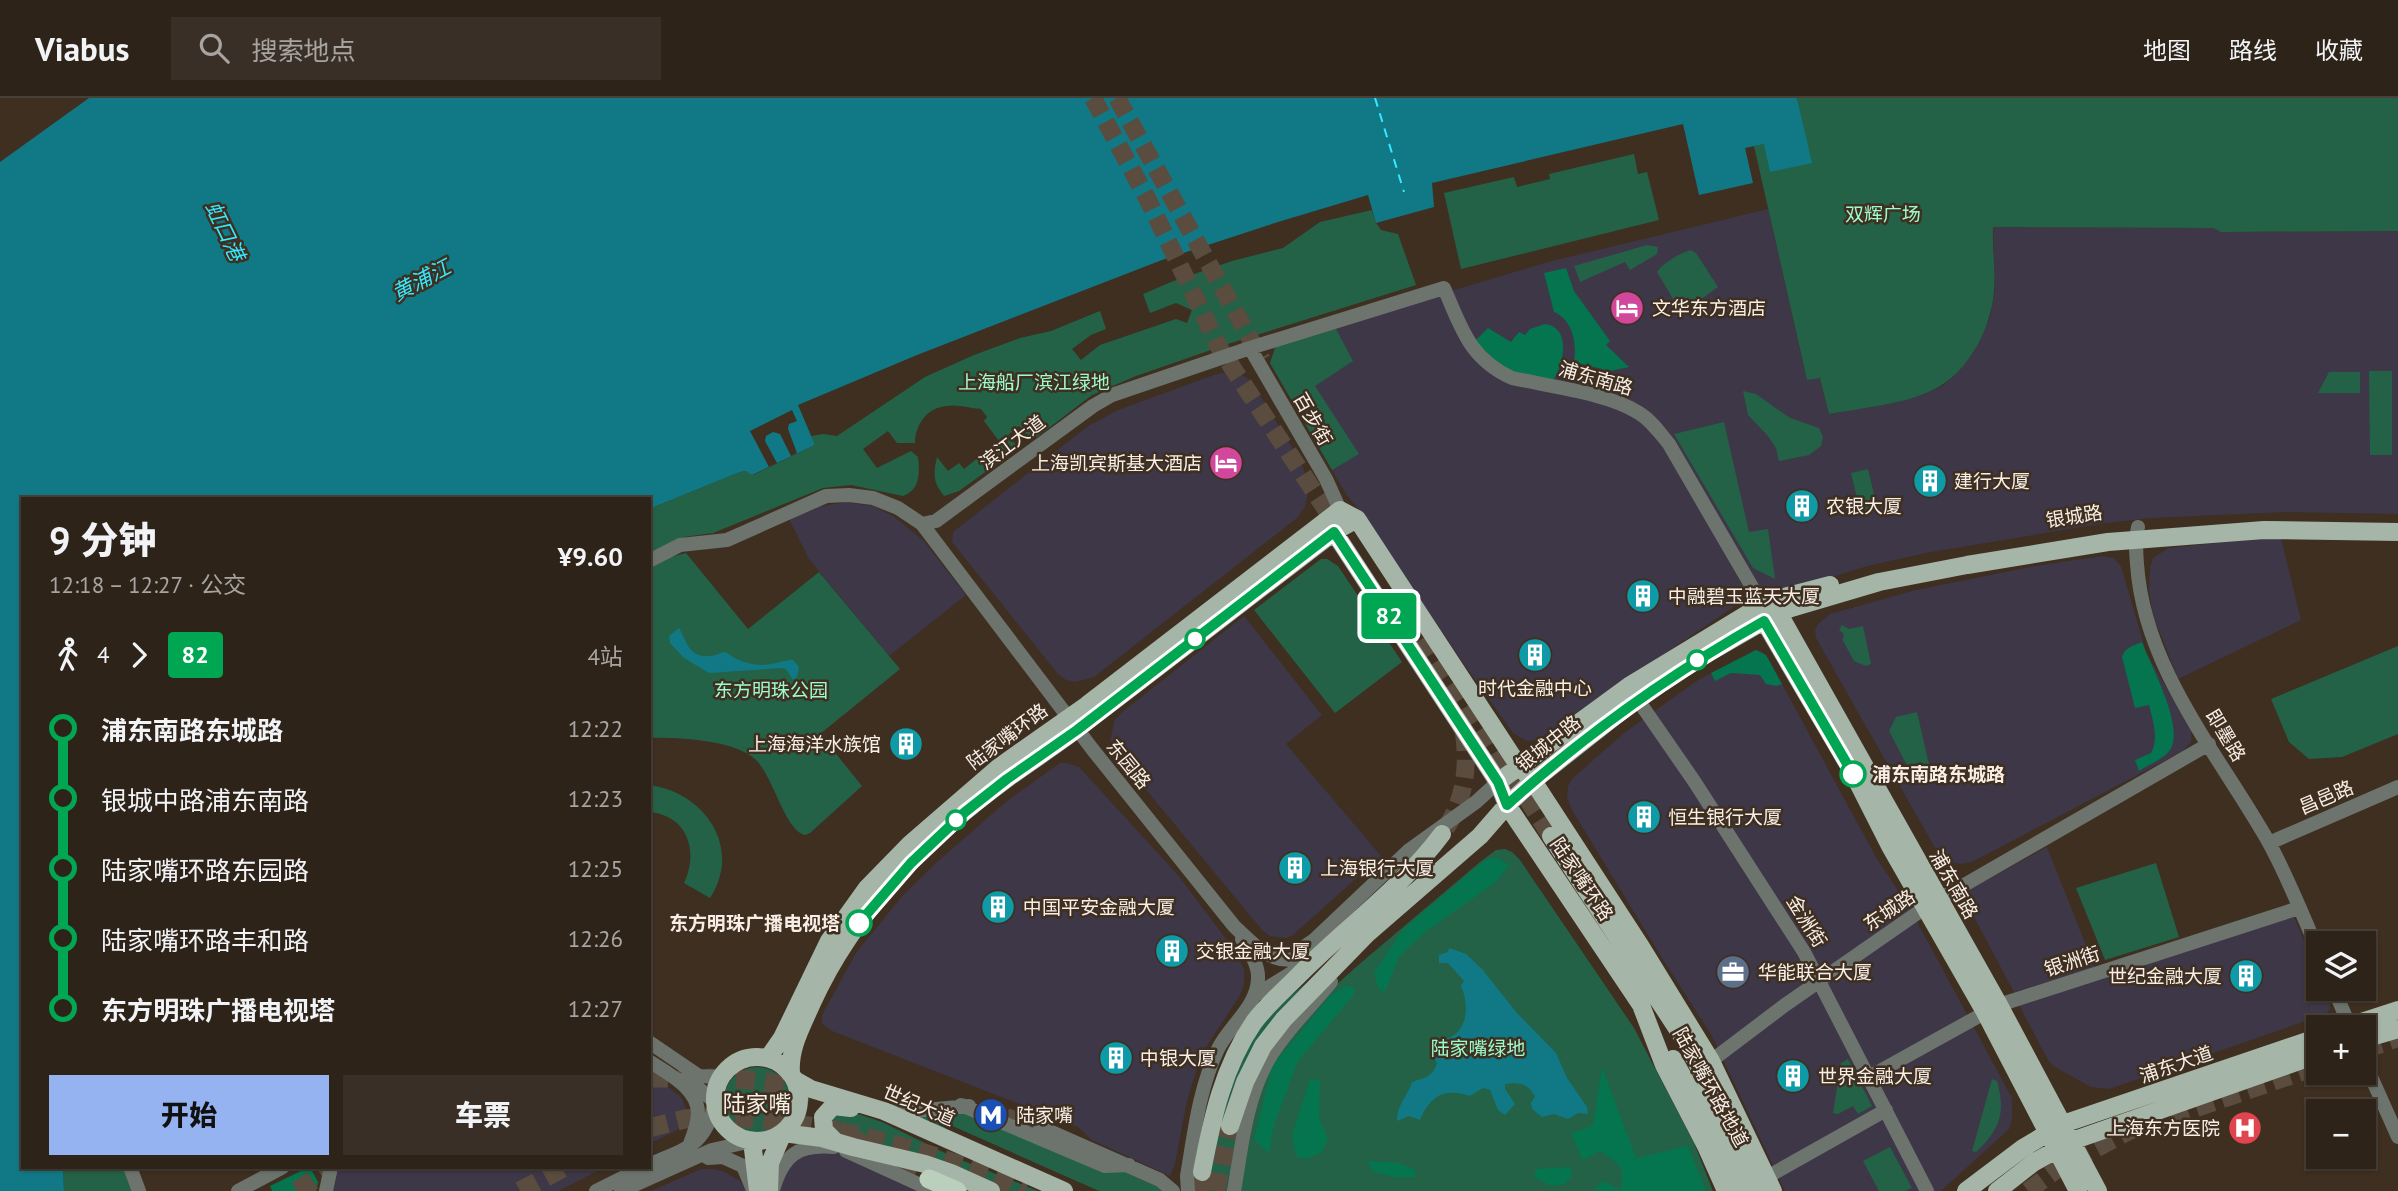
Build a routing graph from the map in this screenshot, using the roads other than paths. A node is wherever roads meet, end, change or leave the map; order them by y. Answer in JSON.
{"nodes":[{"id":1,"x":1444,"y":289,"type":"joint"},
{"id":2,"x":1250,"y":348,"type":"junction"},
{"id":3,"x":1340,"y":510,"type":"junction"},
{"id":4,"x":1357,"y":519,"type":"junction"},
{"id":5,"x":2398,"y":523,"type":"edge"},
{"id":6,"x":922,"y":524,"type":"junction"},
{"id":7,"x":1334,"y":532,"type":"junction"},
{"id":8,"x":2398,"y":532,"type":"edge"},
{"id":9,"x":2136,"y":533,"type":"junction"},
{"id":10,"x":651,"y":560,"type":"edge"},
{"id":11,"x":1768,"y":614,"type":"junction"},
{"id":12,"x":1633,"y":692,"type":"junction"},
{"id":13,"x":1072,"y":724,"type":"junction"},
{"id":14,"x":2209,"y":744,"type":"junction"},
{"id":15,"x":1518,"y":765,"type":"junction"},
{"id":16,"x":1533,"y":781,"type":"junction"},
{"id":17,"x":1498,"y":782,"type":"junction"},
{"id":18,"x":2398,"y":787,"type":"edge"},
{"id":19,"x":1507,"y":805,"type":"junction"},
{"id":20,"x":1442,"y":834,"type":"tunnel mouth"},
{"id":21,"x":1551,"y":836,"type":"tunnel mouth"},
{"id":22,"x":2269,"y":843,"type":"junction"},
{"id":23,"x":1933,"y":903,"type":"junction"},
{"id":24,"x":2299,"y":908,"type":"junction"},
{"id":25,"x":1234,"y":926,"type":"junction"},
{"id":26,"x":2309,"y":931,"type":"edge"},
{"id":27,"x":1344,"y":933,"type":"junction"},
{"id":28,"x":1367,"y":934,"type":"junction"},
{"id":29,"x":1641,"y":947,"type":"junction"},
{"id":30,"x":1310,"y":962,"type":"junction"},
{"id":31,"x":1820,"y":980,"type":"junction"},
{"id":32,"x":1254,"y":996,"type":"junction"},
{"id":33,"x":1641,"y":1005,"type":"junction"},
{"id":34,"x":1992,"y":1008,"type":"junction"},
{"id":35,"x":2398,"y":1010,"type":"edge"},
{"id":36,"x":1667,"y":1014,"type":"junction"},
{"id":37,"x":2376,"y":1018,"type":"edge"},
{"id":38,"x":2398,"y":1029,"type":"edge"},
{"id":39,"x":2376,"y":1035,"type":"edge"},
{"id":40,"x":1684,"y":1039,"type":"junction"},
{"id":41,"x":2306,"y":1041,"type":"edge"},
{"id":42,"x":651,"y":1043,"type":"edge"},
{"id":43,"x":651,"y":1055,"type":"edge"},
{"id":44,"x":768,"y":1058,"type":"junction"},
{"id":45,"x":2306,"y":1059,"type":"edge"},
{"id":46,"x":1711,"y":1061,"type":"junction"},
{"id":47,"x":651,"y":1062,"type":"edge"},
{"id":48,"x":721,"y":1077,"type":"junction"},
{"id":49,"x":793,"y":1077,"type":"junction"},
{"id":50,"x":1869,"y":1077,"type":"junction"},
{"id":51,"x":2375,"y":1085,"type":"edge"},
{"id":52,"x":715,"y":1103,"type":"junction"},
{"id":53,"x":961,"y":1105,"type":"junction"},
{"id":54,"x":987,"y":1108,"type":"tunnel mouth"},
{"id":55,"x":880,"y":1110,"type":"junction"},
{"id":56,"x":1886,"y":1110,"type":"junction"},
{"id":57,"x":2063,"y":1124,"type":"junction"},
{"id":58,"x":1230,"y":1126,"type":"tunnel mouth"},
{"id":59,"x":1040,"y":1127,"type":"tunnel mouth"},
{"id":60,"x":783,"y":1133,"type":"junction"},
{"id":61,"x":2047,"y":1133,"type":"junction"},
{"id":62,"x":2398,"y":1137,"type":"edge"},
{"id":63,"x":752,"y":1141,"type":"junction"},
{"id":64,"x":2072,"y":1141,"type":"junction"},
{"id":65,"x":842,"y":1145,"type":"junction"},
{"id":66,"x":689,"y":1146,"type":"junction"},
{"id":67,"x":2056,"y":1150,"type":"junction"},
{"id":68,"x":682,"y":1163,"type":"junction"},
{"id":69,"x":651,"y":1164,"type":"edge"},
{"id":70,"x":1129,"y":1165,"type":"junction"},
{"id":71,"x":131,"y":1169,"type":"edge"},
{"id":72,"x":279,"y":1169,"type":"edge"},
{"id":73,"x":331,"y":1169,"type":"edge"},
{"id":74,"x":640,"y":1169,"type":"edge"},
{"id":75,"x":1202,"y":1172,"type":"tunnel mouth"},
{"id":76,"x":931,"y":1185,"type":"edge"},
{"id":77,"x":1766,"y":1186,"type":"edge"},
{"id":78,"x":1234,"y":1190,"type":"edge"},
{"id":79,"x":139,"y":1191,"type":"edge"},
{"id":80,"x":239,"y":1191,"type":"edge"},
{"id":81,"x":326,"y":1191,"type":"edge"},
{"id":82,"x":596,"y":1191,"type":"edge"},
{"id":83,"x":621,"y":1191,"type":"edge"},
{"id":84,"x":753,"y":1191,"type":"edge"},
{"id":85,"x":758,"y":1191,"type":"edge"},
{"id":86,"x":771,"y":1191,"type":"edge"},
{"id":87,"x":957,"y":1191,"type":"edge"},
{"id":88,"x":991,"y":1191,"type":"edge"},
{"id":89,"x":1064,"y":1191,"type":"edge"},
{"id":90,"x":1173,"y":1191,"type":"edge"},
{"id":91,"x":1188,"y":1191,"type":"edge"},
{"id":92,"x":1726,"y":1191,"type":"edge"},
{"id":93,"x":1741,"y":1191,"type":"edge"},
{"id":94,"x":1748,"y":1191,"type":"edge"},
{"id":95,"x":1927,"y":1191,"type":"edge"},
{"id":96,"x":1966,"y":1191,"type":"edge"},
{"id":97,"x":1997,"y":1191,"type":"edge"},
{"id":98,"x":2078,"y":1191,"type":"edge"},
{"id":99,"x":2098,"y":1191,"type":"edge"}],
"edges":[{"from":1,"to":2,"type":"street","name":"滨江大道"},
{"from":1,"to":11,"type":"street","name":"浦东南路"},
{"from":2,"to":3,"type":"street","name":"百步街"},
{"from":2,"to":6,"type":"street","name":"滨江大道"},
{"from":3,"to":4,"type":"main road","name":"陆家嘴环路"},
{"from":3,"to":7,"type":"main road"},
{"from":3,"to":13,"type":"main road","name":"陆家嘴环路"},
{"from":4,"to":7,"type":"main road","name":"陆家嘴环路"},
{"from":4,"to":15,"type":"main road","name":"陆家嘴环路"},
{"from":5,"to":9,"type":"main road","name":"银城路"},
{"from":6,"to":10,"type":"street"},
{"from":6,"to":13,"type":"street","name":"东园路"},
{"from":7,"to":13,"type":"main road","name":"陆家嘴环路"},
{"from":7,"to":17,"type":"main road","name":"陆家嘴环路"},
{"from":8,"to":9,"type":"main road","name":"银城路"},
{"from":9,"to":11,"type":"main road","name":"银城路"},
{"from":9,"to":14,"type":"street","name":"即墨路"},
{"from":11,"to":12,"type":"main road","name":"银城中路"},
{"from":11,"to":23,"type":"main road","name":"浦东南路"},
{"from":12,"to":15,"type":"main road","name":"银城中路"},
{"from":12,"to":16,"type":"main road","name":"银城中路"},
{"from":12,"to":31,"type":"street","name":"金洲街"},
{"from":13,"to":25,"type":"street","name":"东园路"},
{"from":13,"to":44,"type":"main road","name":"陆家嘴环路"},
{"from":13,"to":49,"type":"main road","name":"陆家嘴环路"},
{"from":14,"to":22,"type":"street","name":"即墨路"},
{"from":14,"to":23,"type":"street","name":"东城路"},
{"from":15,"to":16,"type":"main road","name":"陆家嘴环路"},
{"from":15,"to":17,"type":"main road","name":"银城中路"},
{"from":16,"to":19,"type":"main road","name":"银城中路"},
{"from":16,"to":29,"type":"main road","name":"陆家嘴环路"},
{"from":17,"to":19,"type":"main road","name":"陆家嘴环路"},
{"from":17,"to":25,"type":"street"},
{"from":18,"to":22,"type":"street","name":"昌邑路"},
{"from":19,"to":28,"type":"main road","name":"银城中路"},
{"from":19,"to":33,"type":"main road","name":"陆家嘴环路"},
{"from":20,"to":27,"type":"main road"},
{"from":21,"to":36,"type":"main road"},
{"from":22,"to":24,"type":"street","name":"即墨路"},
{"from":23,"to":31,"type":"street","name":"东城路"},
{"from":23,"to":34,"type":"main road","name":"浦东南路"},
{"from":24,"to":26,"type":"street","name":"即墨路"},
{"from":24,"to":34,"type":"street","name":"银洲街"},
{"from":25,"to":27,"type":"street"},
{"from":25,"to":32,"type":"street"},
{"from":27,"to":30,"type":"main road"},
{"from":28,"to":58,"type":"main road","name":"银城中路"},
{"from":28,"to":78,"type":"street"},
{"from":29,"to":40,"type":"main road","name":"陆家嘴环路"},
{"from":29,"to":46,"type":"main road","name":"陆家嘴环路"},
{"from":30,"to":32,"type":"street"},
{"from":30,"to":75,"type":"main road"},
{"from":31,"to":46,"type":"street","name":"东城路"},
{"from":31,"to":50,"type":"street","name":"金洲街"},
{"from":32,"to":91,"type":"street"},
{"from":33,"to":92,"type":"main road","name":"陆家嘴环路"},
{"from":33,"to":93,"type":"main road","name":"陆家嘴环路地道"},
{"from":34,"to":50,"type":"street","name":"银洲街"},
{"from":34,"to":57,"type":"main road","name":"浦东南路"},
{"from":34,"to":61,"type":"main road","name":"浦东南路"},
{"from":35,"to":37,"type":"main road"},
{"from":36,"to":40,"type":"main road"},
{"from":36,"to":94,"type":"main road"},
{"from":38,"to":39,"type":"main road"},
{"from":40,"to":77,"type":"main road","name":"陆家嘴环路"},
{"from":41,"to":57,"type":"main road","name":"浦东大道"},
{"from":42,"to":48,"type":"street"},
{"from":43,"to":52,"type":"street"},
{"from":44,"to":48,"type":"main road"},
{"from":44,"to":49,"type":"main road"},
{"from":45,"to":64,"type":"main road","name":"浦东大道"},
{"from":46,"to":77,"type":"main road","name":"陆家嘴环路"},
{"from":47,"to":66,"type":"street"},
{"from":48,"to":52,"type":"main road"},
{"from":49,"to":55,"type":"main road","name":"世纪大道"},
{"from":49,"to":60,"type":"main road"},
{"from":50,"to":56,"type":"street","name":"金洲街"},
{"from":51,"to":62,"type":"street"},
{"from":52,"to":63,"type":"main road"},
{"from":52,"to":66,"type":"street"},
{"from":53,"to":54,"type":"street"},
{"from":53,"to":55,"type":"street"},
{"from":53,"to":70,"type":"street"},
{"from":55,"to":65,"type":"main road"},
{"from":55,"to":89,"type":"main road","name":"世纪大道"},
{"from":56,"to":77,"type":"street"},
{"from":56,"to":95,"type":"street","name":"金洲街"},
{"from":57,"to":61,"type":"main road","name":"浦东大道"},
{"from":57,"to":64,"type":"main road","name":"浦东南路"},
{"from":59,"to":70,"type":"street"},
{"from":60,"to":63,"type":"main road"},
{"from":60,"to":65,"type":"main road"},
{"from":60,"to":86,"type":"main road"},
{"from":61,"to":67,"type":"main road","name":"浦东南路"},
{"from":61,"to":96,"type":"main road","name":"浦东大道"},
{"from":63,"to":68,"type":"street"},
{"from":63,"to":85,"type":"main road"},
{"from":64,"to":67,"type":"main road","name":"浦东大道"},
{"from":64,"to":99,"type":"main road","name":"浦东南路"},
{"from":65,"to":76,"type":"street"},
{"from":65,"to":86,"type":"street"},
{"from":65,"to":88,"type":"main road"},
{"from":66,"to":69,"type":"street"},
{"from":67,"to":97,"type":"main road","name":"浦东大道"},
{"from":67,"to":98,"type":"main road","name":"浦东南路"},
{"from":68,"to":83,"type":"street"},
{"from":68,"to":84,"type":"street"},
{"from":70,"to":90,"type":"street"},
{"from":71,"to":79,"type":"street"},
{"from":72,"to":80,"type":"street"},
{"from":73,"to":81,"type":"street"},
{"from":74,"to":82,"type":"street"},
{"from":76,"to":87,"type":"highway"}]}
